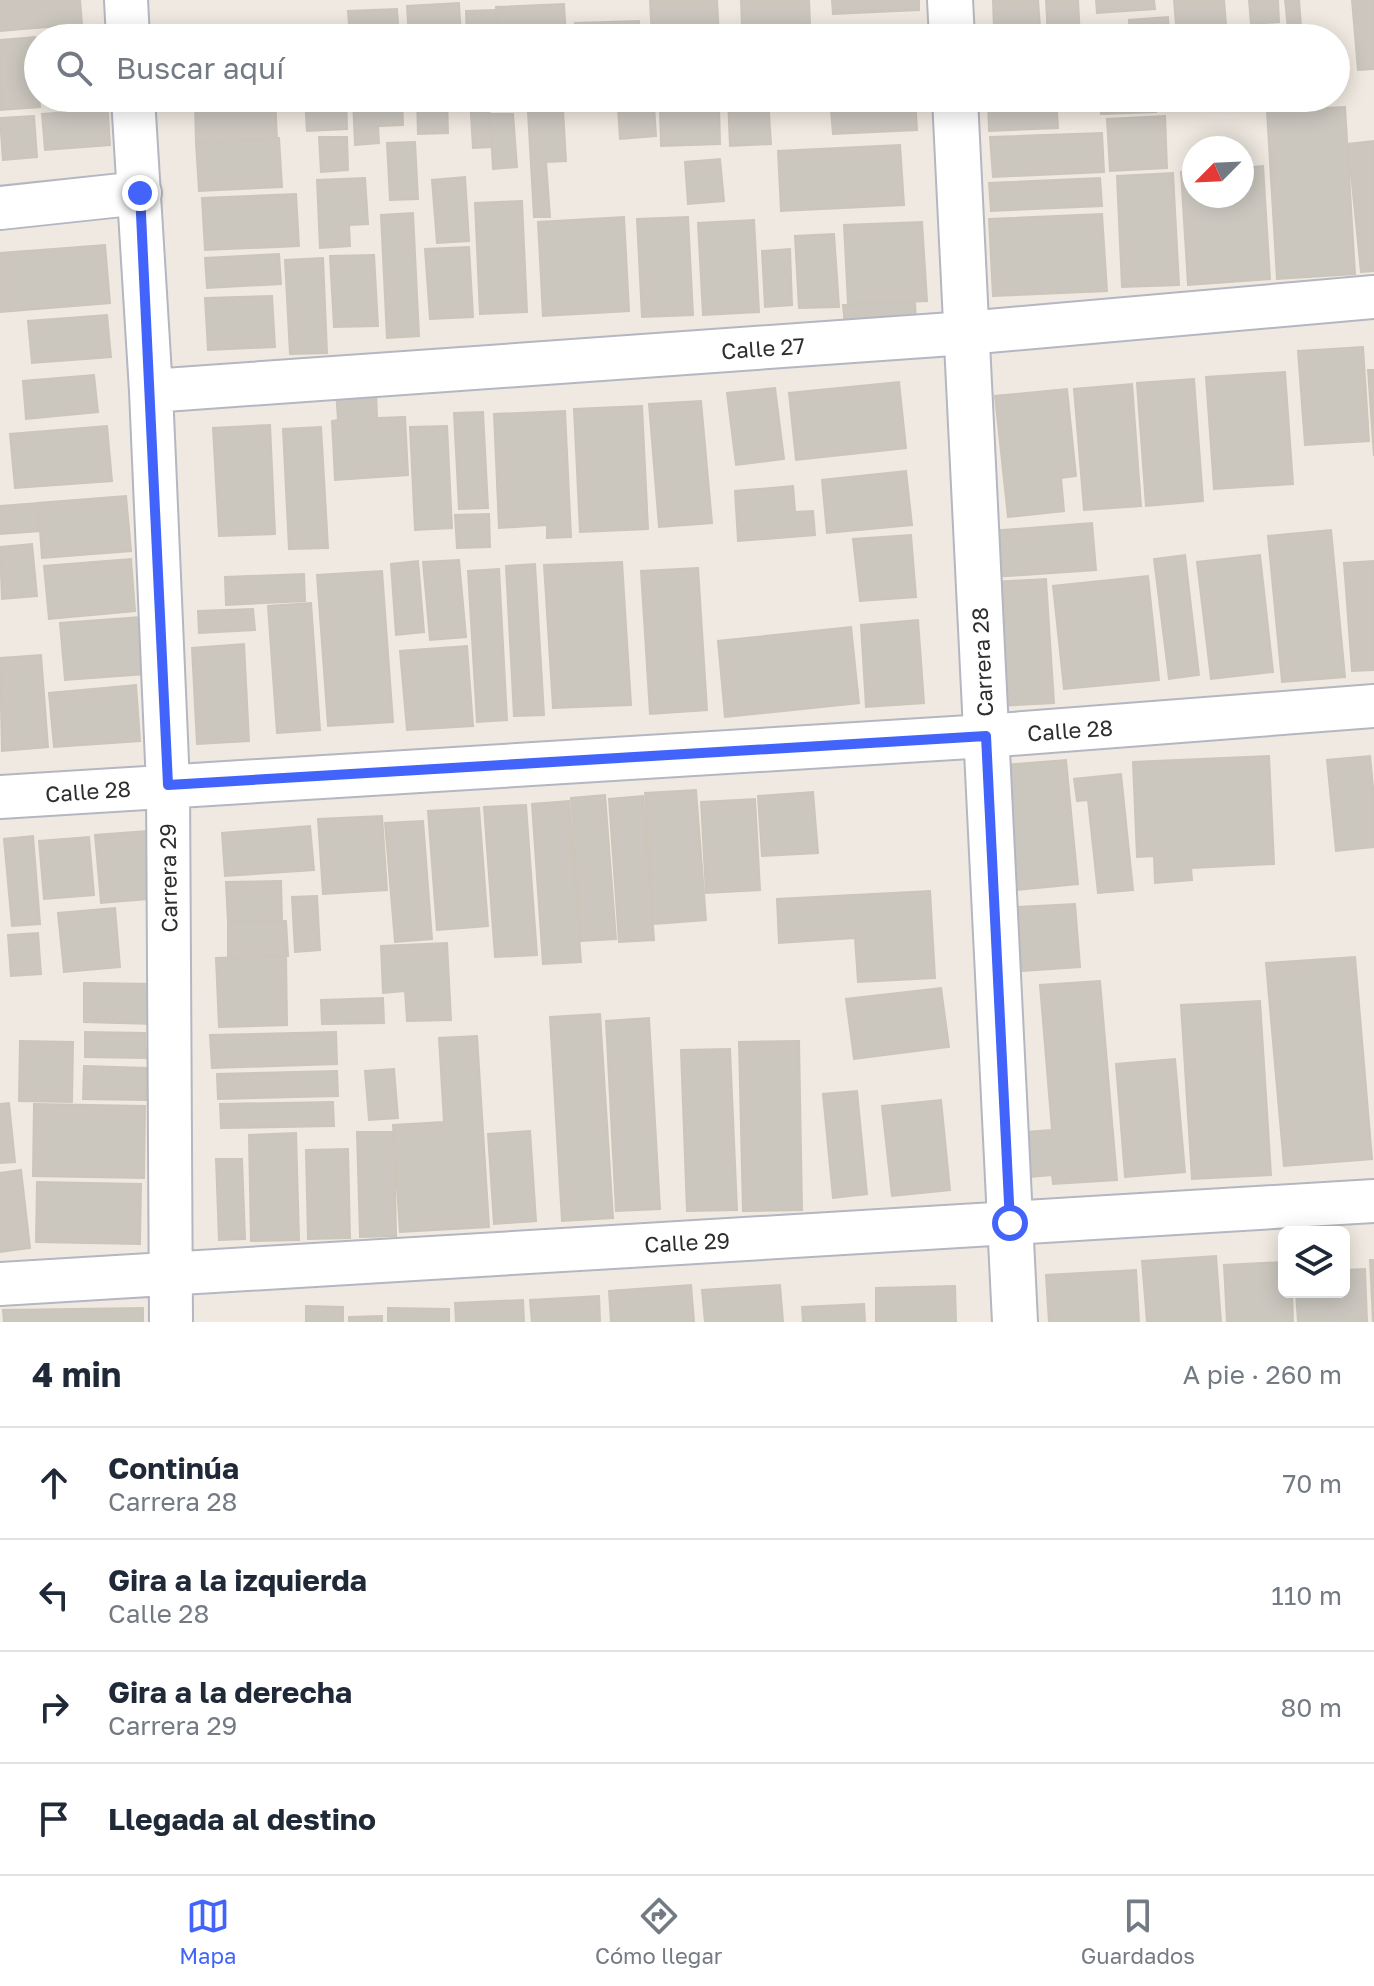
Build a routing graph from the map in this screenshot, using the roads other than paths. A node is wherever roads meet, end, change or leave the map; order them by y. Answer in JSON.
{"nodes":[{"id":1,"x":126,"y":0,"type":"edge"},
{"id":2,"x":950,"y":0,"type":"edge"},
{"id":3,"x":127,"y":24,"type":"edge"},
{"id":4,"x":951,"y":24,"type":"edge"},
{"id":5,"x":134,"y":112,"type":"edge"},
{"id":6,"x":956,"y":112,"type":"edge"},
{"id":7,"x":140,"y":193,"type":"junction"},
{"id":8,"x":0,"y":208,"type":"edge"},
{"id":9,"x":1374,"y":297,"type":"edge"},
{"id":10,"x":966,"y":333,"type":"junction"},
{"id":11,"x":151,"y":391,"type":"junction"},
{"id":12,"x":1374,"y":706,"type":"edge"},
{"id":13,"x":986,"y":736,"type":"junction"},
{"id":14,"x":168,"y":785,"type":"junction"},
{"id":15,"x":0,"y":797,"type":"edge"},
{"id":16,"x":1374,"y":1201,"type":"edge"},
{"id":17,"x":1010,"y":1223,"type":"junction"},
{"id":18,"x":172,"y":1273,"type":"junction"},
{"id":19,"x":0,"y":1284,"type":"edge"},
{"id":20,"x":171,"y":1322,"type":"edge"},
{"id":21,"x":1015,"y":1322,"type":"edge"}],
"edges":[{"from":1,"to":3,"type":"street"},
{"from":2,"to":4,"type":"street"},
{"from":5,"to":7,"type":"street","name":"Carrera 29"},
{"from":6,"to":10,"type":"street","name":"Carrera 28"},
{"from":7,"to":8,"type":"street"},
{"from":7,"to":11,"type":"street","name":"Carrera 29"},
{"from":9,"to":10,"type":"street","name":"Calle 27"},
{"from":10,"to":11,"type":"street","name":"Calle 27"},
{"from":10,"to":13,"type":"street","name":"Carrera 28"},
{"from":11,"to":14,"type":"street","name":"Carrera 29"},
{"from":12,"to":13,"type":"street","name":"Calle 28"},
{"from":13,"to":14,"type":"street","name":"Calle 28"},
{"from":13,"to":17,"type":"street","name":"Carrera 28"},
{"from":14,"to":15,"type":"street","name":"Calle 28"},
{"from":14,"to":18,"type":"street","name":"Carrera 29"},
{"from":16,"to":17,"type":"street","name":"Calle 29"},
{"from":17,"to":18,"type":"street","name":"Calle 29"},
{"from":17,"to":21,"type":"street","name":"Carrera 28"},
{"from":18,"to":19,"type":"street","name":"Calle 29"},
{"from":18,"to":20,"type":"street","name":"Carrera 29"}]}
